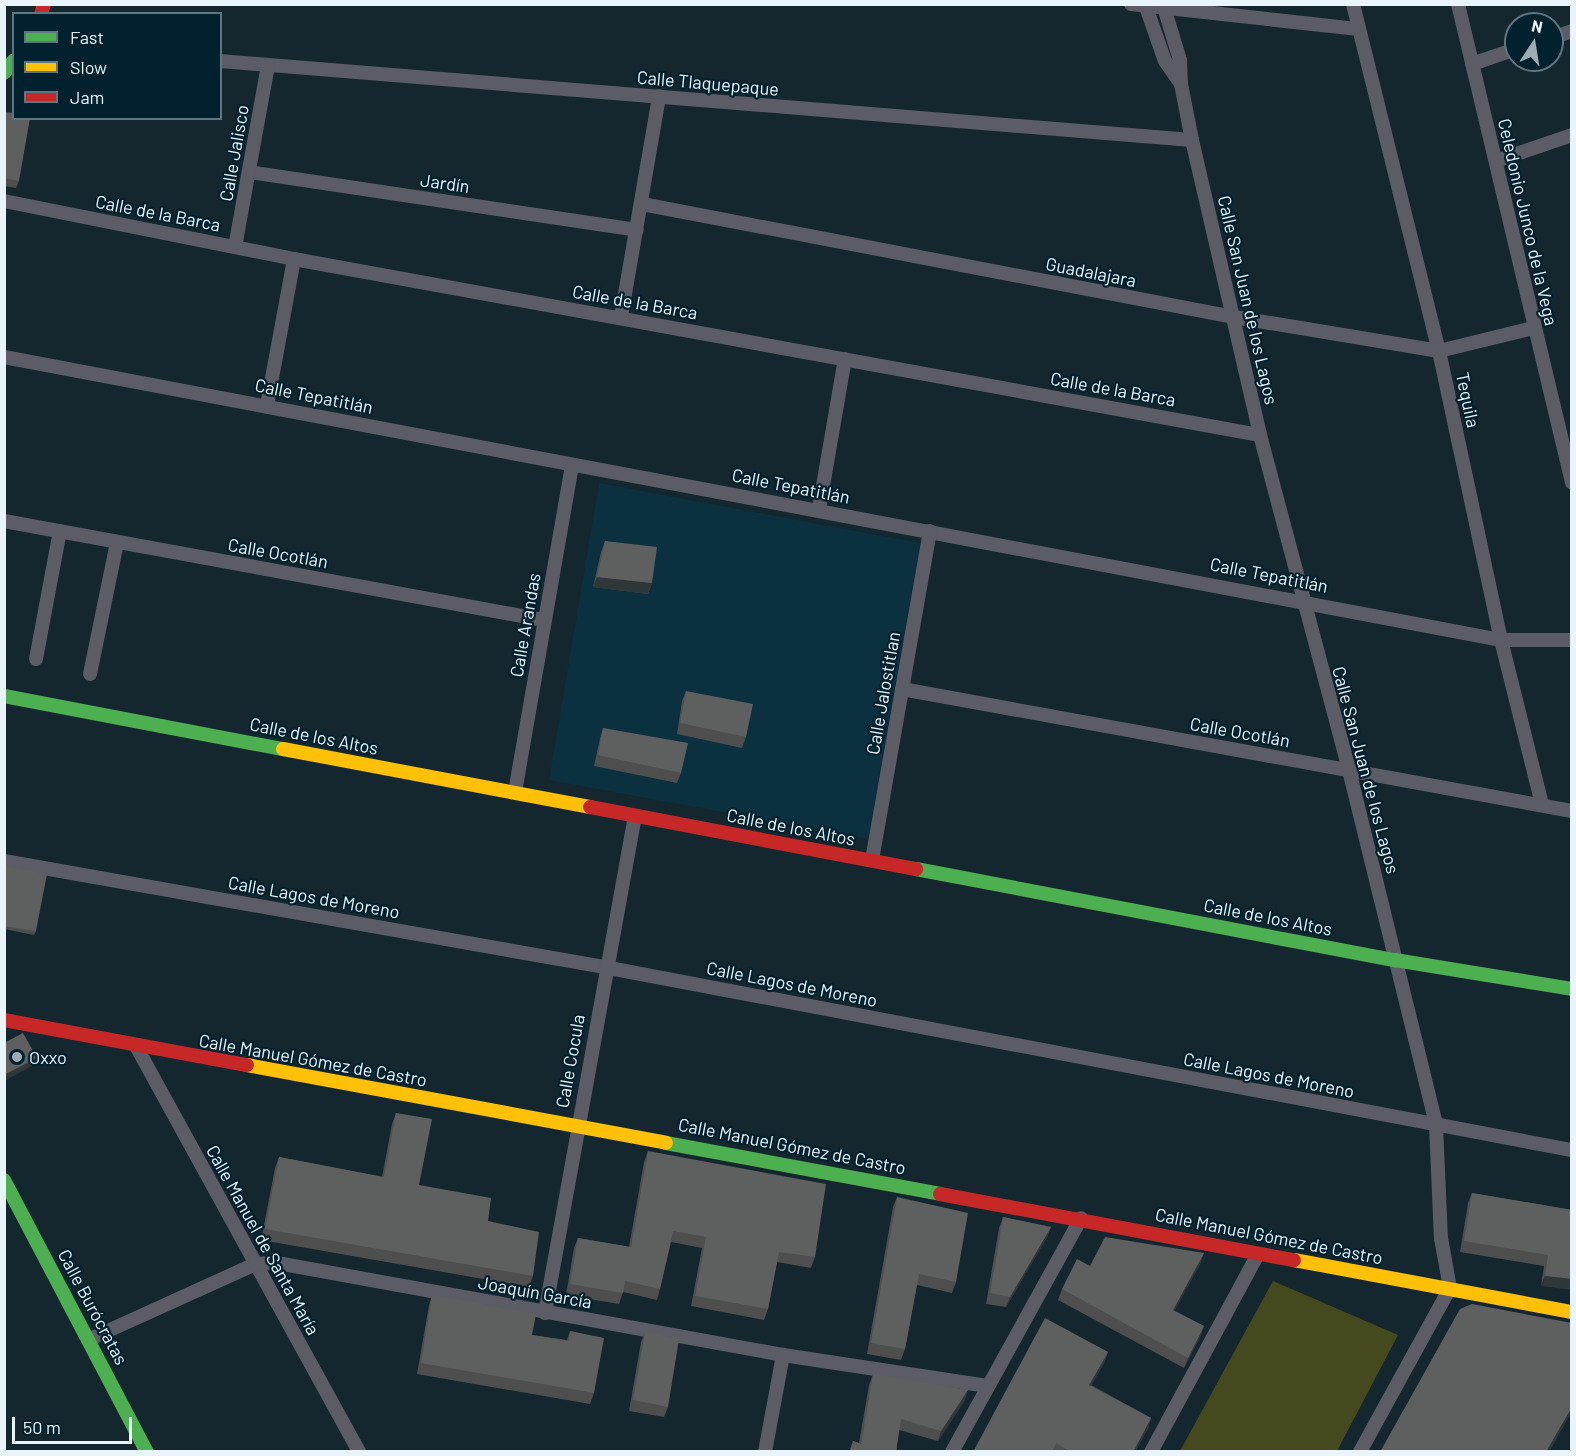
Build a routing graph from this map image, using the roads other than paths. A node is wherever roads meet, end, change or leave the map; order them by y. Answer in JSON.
{"nodes":[{"id":1,"x":1353,"y":4,"type":"edge"},
{"id":2,"x":1458,"y":4,"type":"edge"},
{"id":3,"x":1140,"y":5,"type":"edge"},
{"id":4,"x":1164,"y":6,"type":"edge"},
{"id":5,"x":1359,"y":29,"type":"junction"},
{"id":6,"x":1504,"y":54,"type":"edge"},
{"id":7,"x":222,"y":62,"type":"edge"},
{"id":8,"x":1472,"y":64,"type":"junction"},
{"id":9,"x":268,"y":65,"type":"junction"},
{"id":10,"x":1181,"y":84,"type":"junction"},
{"id":11,"x":659,"y":96,"type":"junction"},
{"id":12,"x":1572,"y":135,"type":"edge"},
{"id":13,"x":1192,"y":140,"type":"junction"},
{"id":14,"x":1496,"y":161,"type":"junction"},
{"id":15,"x":249,"y":172,"type":"junction"},
{"id":16,"x":4,"y":201,"type":"edge"},
{"id":17,"x":642,"y":204,"type":"junction"},
{"id":18,"x":637,"y":230,"type":"junction"},
{"id":19,"x":235,"y":247,"type":"junction"},
{"id":20,"x":294,"y":259,"type":"junction"},
{"id":21,"x":621,"y":317,"type":"junction"},
{"id":22,"x":1234,"y":317,"type":"junction"},
{"id":23,"x":1533,"y":328,"type":"junction"},
{"id":24,"x":1439,"y":351,"type":"junction"},
{"id":25,"x":4,"y":357,"type":"edge"},
{"id":26,"x":844,"y":359,"type":"junction"},
{"id":27,"x":267,"y":405,"type":"junction"},
{"id":28,"x":1260,"y":435,"type":"junction"},
{"id":29,"x":572,"y":465,"type":"junction"},
{"id":30,"x":1572,"y":483,"type":"edge"},
{"id":31,"x":819,"y":509,"type":"junction"},
{"id":32,"x":4,"y":521,"type":"edge"},
{"id":33,"x":60,"y":531,"type":"junction"},
{"id":34,"x":930,"y":531,"type":"junction"},
{"id":35,"x":117,"y":542,"type":"junction"},
{"id":36,"x":1302,"y":599,"type":"junction"},
{"id":37,"x":544,"y":620,"type":"junction"},
{"id":38,"x":1501,"y":640,"type":"junction"},
{"id":39,"x":1572,"y":640,"type":"edge"},
{"id":40,"x":36,"y":659,"type":"dead end"},
{"id":41,"x":90,"y":674,"type":"dead end"},
{"id":42,"x":902,"y":689,"type":"junction"},
{"id":43,"x":4,"y":696,"type":"edge"},
{"id":44,"x":1349,"y":770,"type":"junction"},
{"id":45,"x":515,"y":792,"type":"junction"},
{"id":46,"x":1542,"y":805,"type":"junction"},
{"id":47,"x":1572,"y":811,"type":"edge"},
{"id":48,"x":635,"y":816,"type":"junction"},
{"id":49,"x":873,"y":860,"type":"junction"},
{"id":50,"x":4,"y":861,"type":"edge"},
{"id":51,"x":1395,"y":960,"type":"junction"},
{"id":52,"x":604,"y":967,"type":"junction"},
{"id":53,"x":1572,"y":989,"type":"edge"},
{"id":54,"x":4,"y":1020,"type":"edge"},
{"id":55,"x":136,"y":1046,"type":"junction"},
{"id":56,"x":578,"y":1125,"type":"junction"},
{"id":57,"x":1436,"y":1125,"type":"junction"},
{"id":58,"x":1572,"y":1150,"type":"edge"},
{"id":59,"x":4,"y":1180,"type":"edge"},
{"id":60,"x":1081,"y":1218,"type":"junction"},
{"id":61,"x":1258,"y":1254,"type":"junction"},
{"id":62,"x":255,"y":1264,"type":"junction"},
{"id":63,"x":1450,"y":1288,"type":"junction"},
{"id":64,"x":1572,"y":1312,"type":"edge"},
{"id":65,"x":545,"y":1313,"type":"junction"},
{"id":66,"x":90,"y":1339,"type":"junction"},
{"id":67,"x":783,"y":1355,"type":"junction"},
{"id":68,"x":988,"y":1386,"type":"junction"},
{"id":69,"x":361,"y":1451,"type":"edge"},
{"id":70,"x":147,"y":1452,"type":"edge"},
{"id":71,"x":765,"y":1452,"type":"edge"},
{"id":72,"x":952,"y":1452,"type":"edge"},
{"id":73,"x":1151,"y":1452,"type":"edge"},
{"id":74,"x":1360,"y":1452,"type":"edge"}],
"edges":[{"from":1,"to":5,"type":"street","name":"Tequila"},
{"from":2,"to":8,"type":"street","name":"Celedonio Junco de la Vega"},
{"from":3,"to":4,"type":"street"},
{"from":3,"to":10,"type":"street","name":"Calle San Juan de los Lagos"},
{"from":4,"to":5,"type":"street"},
{"from":4,"to":10,"type":"street","name":"Calle San Juan de los Lagos"},
{"from":5,"to":24,"type":"street","name":"Tequila"},
{"from":6,"to":8,"type":"street"},
{"from":7,"to":9,"type":"street","name":"Calle Tlaquepaque"},
{"from":8,"to":14,"type":"street","name":"Celedonio Junco de la Vega"},
{"from":9,"to":11,"type":"street","name":"Calle Tlaquepaque"},
{"from":9,"to":15,"type":"street","name":"Calle Jalisco"},
{"from":10,"to":13,"type":"street","name":"Calle San Juan de los Lagos"},
{"from":11,"to":13,"type":"street","name":"Calle Tlaquepaque"},
{"from":11,"to":17,"type":"street"},
{"from":12,"to":14,"type":"street"},
{"from":13,"to":22,"type":"street","name":"Calle San Juan de los Lagos"},
{"from":14,"to":23,"type":"street","name":"Celedonio Junco de la Vega"},
{"from":15,"to":18,"type":"street","name":"Jardín"},
{"from":15,"to":19,"type":"street","name":"Calle Jalisco"},
{"from":16,"to":19,"type":"street","name":"Calle de la Barca"},
{"from":17,"to":18,"type":"street"},
{"from":17,"to":22,"type":"street","name":"Guadalajara"},
{"from":18,"to":21,"type":"street"},
{"from":19,"to":20,"type":"street","name":"Calle de la Barca"},
{"from":20,"to":21,"type":"street","name":"Calle de la Barca"},
{"from":20,"to":27,"type":"street"},
{"from":21,"to":26,"type":"street","name":"Calle de la Barca"},
{"from":22,"to":24,"type":"street","name":"Guadalajara"},
{"from":22,"to":28,"type":"street","name":"Calle San Juan de los Lagos"},
{"from":23,"to":24,"type":"street","name":"Guadalajara"},
{"from":23,"to":30,"type":"street","name":"Celedonio Junco de la Vega"},
{"from":24,"to":38,"type":"street","name":"Tequila"},
{"from":25,"to":27,"type":"street","name":"Calle Tepatitlán"},
{"from":26,"to":28,"type":"street","name":"Calle de la Barca"},
{"from":26,"to":31,"type":"street"},
{"from":27,"to":29,"type":"street","name":"Calle Tepatitlán"},
{"from":28,"to":36,"type":"street","name":"Calle San Juan de los Lagos"},
{"from":29,"to":31,"type":"street","name":"Calle Tepatitlán"},
{"from":29,"to":37,"type":"street","name":"Calle Arandas"},
{"from":31,"to":34,"type":"street","name":"Calle Tepatitlán"},
{"from":32,"to":33,"type":"street","name":"Calle Ocotlán"},
{"from":33,"to":35,"type":"street","name":"Calle Ocotlán"},
{"from":33,"to":40,"type":"street"},
{"from":34,"to":36,"type":"street","name":"Calle Tepatitlán"},
{"from":34,"to":42,"type":"street","name":"Calle Jalostitlan"},
{"from":35,"to":37,"type":"street","name":"Calle Ocotlán"},
{"from":35,"to":41,"type":"street"},
{"from":36,"to":38,"type":"street","name":"Calle Tepatitlán"},
{"from":36,"to":44,"type":"street","name":"Calle San Juan de los Lagos"},
{"from":37,"to":45,"type":"street","name":"Calle Arandas"},
{"from":38,"to":39,"type":"street","name":"Calle Tepatitlán"},
{"from":38,"to":46,"type":"street","name":"Tequila"},
{"from":42,"to":44,"type":"street","name":"Calle Ocotlán"},
{"from":42,"to":49,"type":"street","name":"Calle Jalostitlan"},
{"from":43,"to":45,"type":"street","name":"Calle de los Altos"},
{"from":44,"to":46,"type":"street","name":"Calle Ocotlán"},
{"from":44,"to":51,"type":"street","name":"Calle San Juan de los Lagos"},
{"from":45,"to":48,"type":"street","name":"Calle de los Altos"},
{"from":46,"to":47,"type":"street","name":"Calle Ocotlán"},
{"from":48,"to":49,"type":"street","name":"Calle de los Altos"},
{"from":48,"to":52,"type":"street","name":"Calle Cocula"},
{"from":49,"to":51,"type":"street","name":"Calle de los Altos"},
{"from":50,"to":52,"type":"street","name":"Calle Lagos de Moreno"},
{"from":51,"to":53,"type":"street","name":"Calle de los Altos"},
{"from":51,"to":57,"type":"street","name":"Calle San Juan de los Lagos"},
{"from":52,"to":56,"type":"street","name":"Calle Cocula"},
{"from":52,"to":57,"type":"street","name":"Calle Lagos de Moreno"},
{"from":54,"to":55,"type":"street","name":"Calle Manuel Gómez de Castro"},
{"from":55,"to":56,"type":"street","name":"Calle Manuel Gómez de Castro"},
{"from":55,"to":62,"type":"street","name":"Calle Manuel de Santa María"},
{"from":56,"to":60,"type":"street","name":"Calle Manuel Gómez de Castro"},
{"from":56,"to":65,"type":"street","name":"Calle Cocula"},
{"from":57,"to":58,"type":"street","name":"Calle Lagos de Moreno"},
{"from":57,"to":63,"type":"street","name":"Calle San Juan de los Lagos"},
{"from":59,"to":66,"type":"street","name":"Calle Burócratas"},
{"from":60,"to":61,"type":"street","name":"Calle Manuel Gómez de Castro"},
{"from":60,"to":68,"type":"street"},
{"from":61,"to":63,"type":"street","name":"Calle Manuel Gómez de Castro"},
{"from":61,"to":73,"type":"street"},
{"from":62,"to":65,"type":"street","name":"Joaquín García"},
{"from":62,"to":66,"type":"street","name":"Joaquín García"},
{"from":62,"to":69,"type":"street","name":"Calle Manuel de Santa María"},
{"from":63,"to":64,"type":"street","name":"Calle Manuel Gómez de Castro"},
{"from":63,"to":74,"type":"street"},
{"from":65,"to":67,"type":"street","name":"Joaquín García"},
{"from":66,"to":70,"type":"street","name":"Calle Burócratas"},
{"from":67,"to":68,"type":"street","name":"Joaquín García"},
{"from":67,"to":71,"type":"street"},
{"from":68,"to":72,"type":"street"}]}
